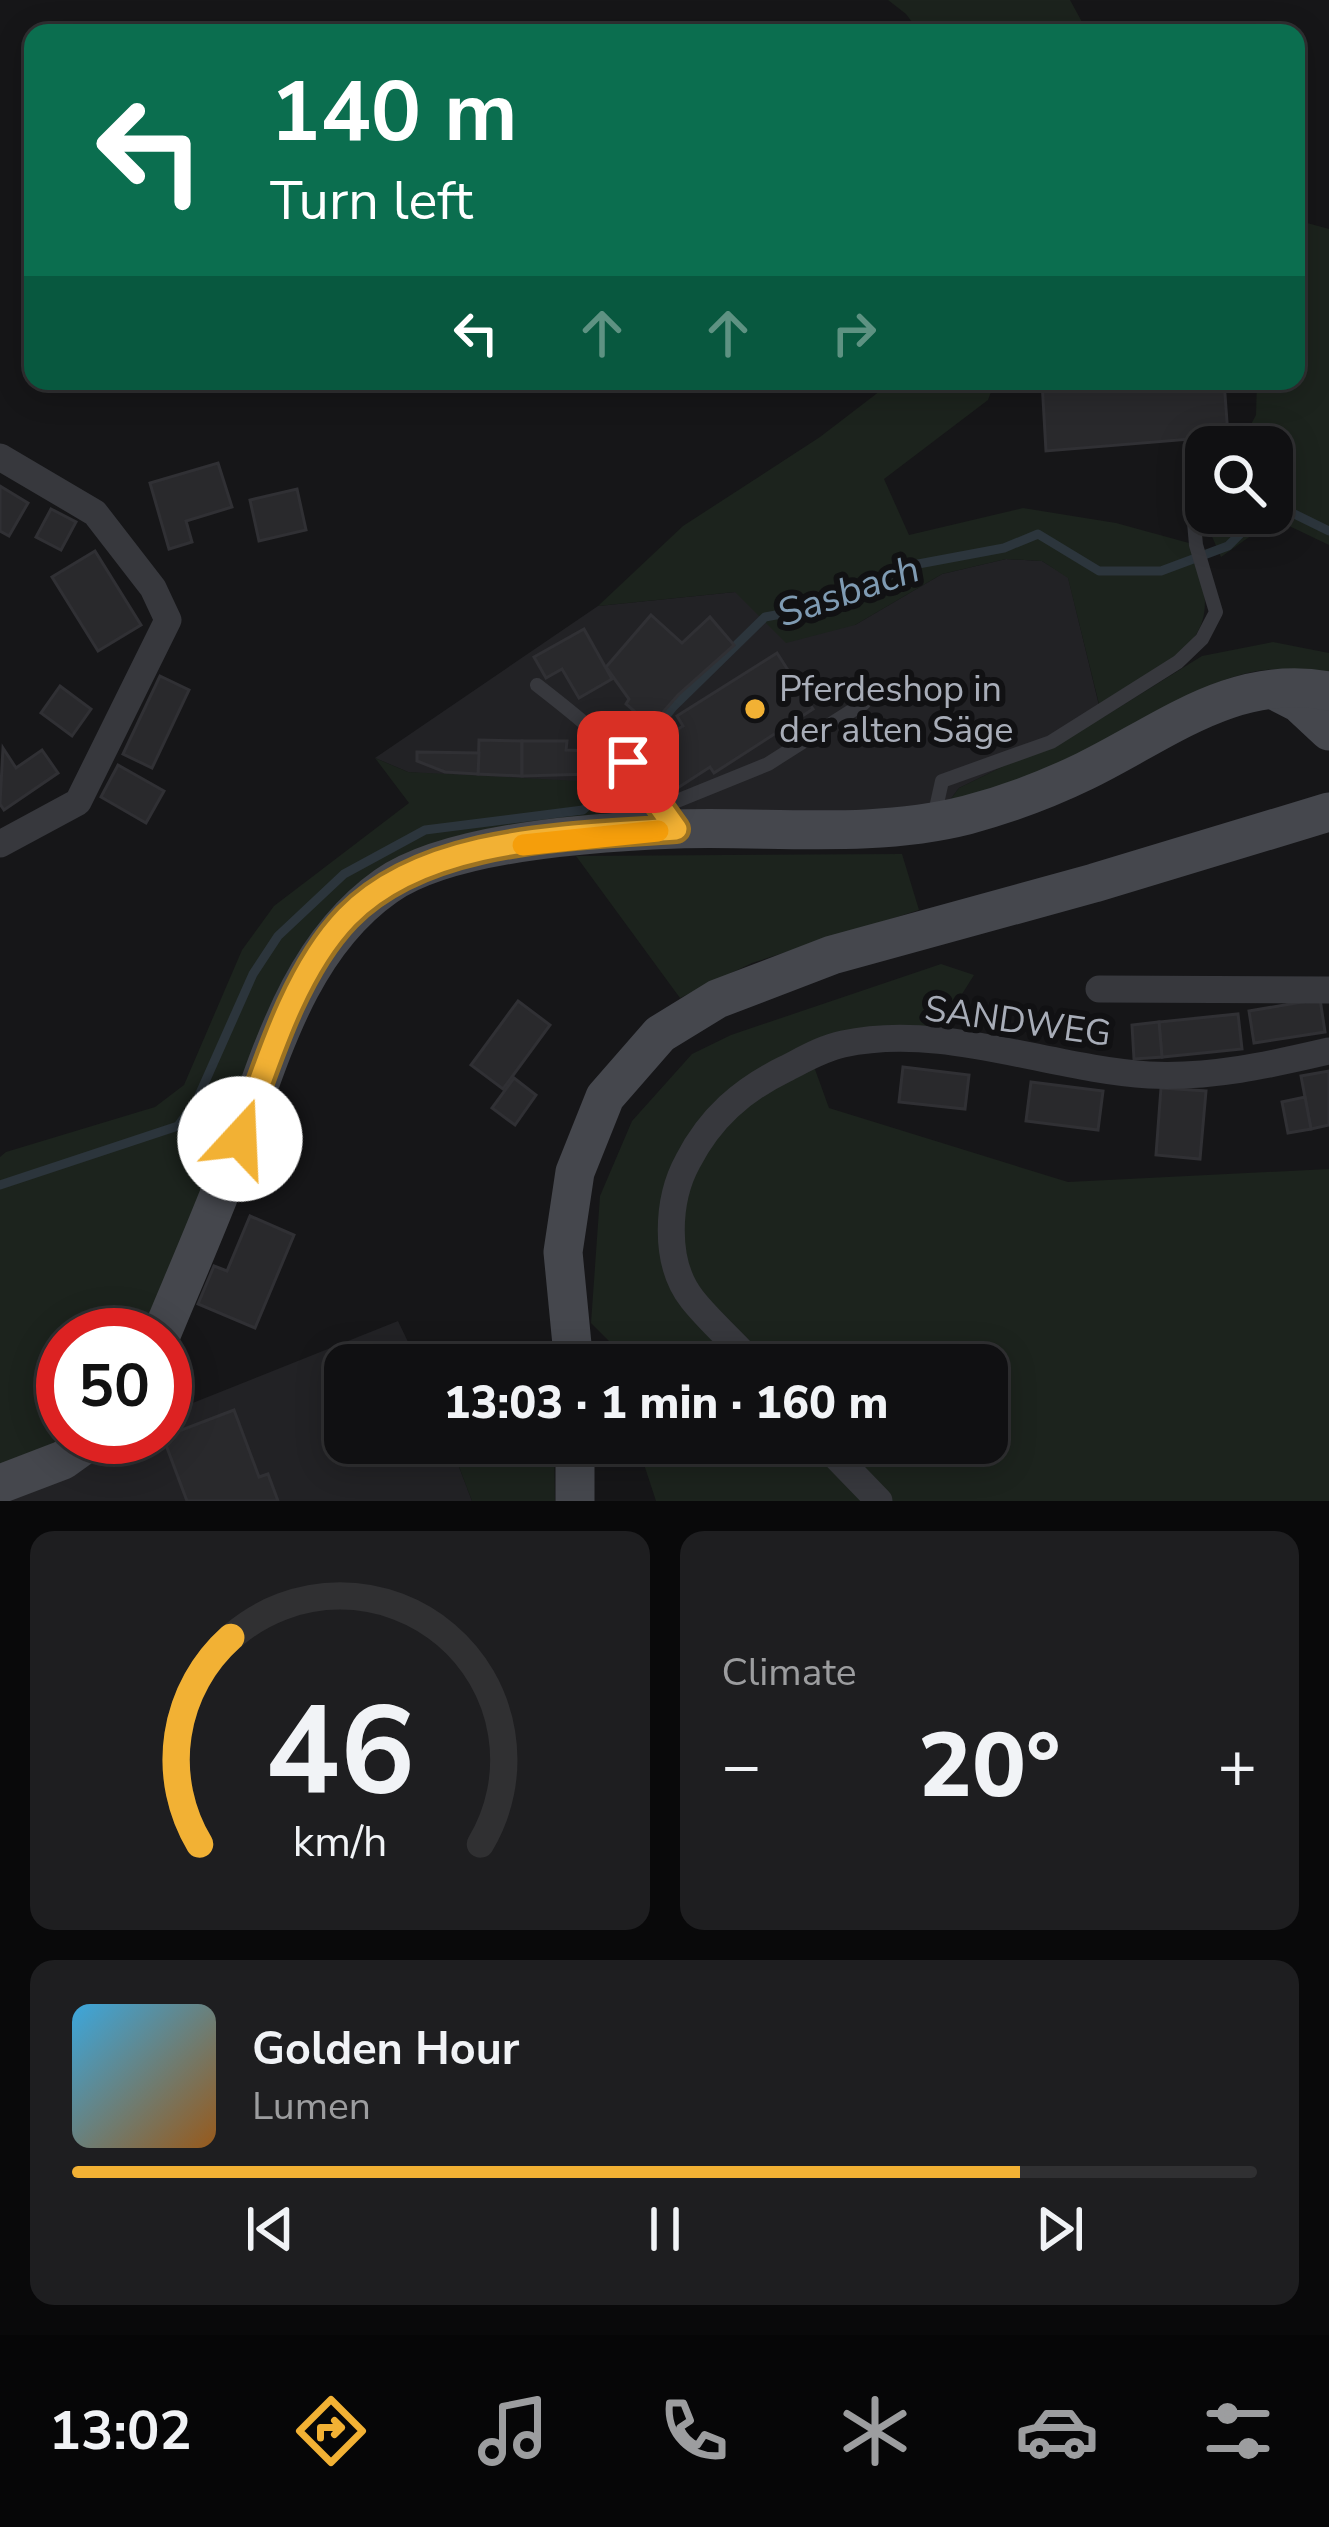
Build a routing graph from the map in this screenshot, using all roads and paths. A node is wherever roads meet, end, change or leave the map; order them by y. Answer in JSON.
{"nodes":[{"id":1,"x":0,"y":457,"type":"edge"},
{"id":2,"x":1195,"y":534,"type":"edge"},
{"id":3,"x":537,"y":685,"type":"dead end"},
{"id":4,"x":1269,"y":688,"type":"junction"},
{"id":5,"x":1329,"y":691,"type":"edge"},
{"id":6,"x":864,"y":703,"type":"dead end"},
{"id":7,"x":1329,"y":731,"type":"edge"},
{"id":8,"x":1329,"y":812,"type":"edge"},
{"id":9,"x":669,"y":818,"type":"junction"},
{"id":10,"x":933,"y":824,"type":"junction"},
{"id":11,"x":0,"y":844,"type":"edge"},
{"id":12,"x":1099,"y":989,"type":"dead end"},
{"id":13,"x":1329,"y":990,"type":"edge"},
{"id":14,"x":1329,"y":1051,"type":"edge"},
{"id":15,"x":172,"y":1308,"type":"edge"},
{"id":16,"x":572,"y":1344,"type":"edge"},
{"id":17,"x":734,"y":1344,"type":"edge"},
{"id":18,"x":52,"y":1464,"type":"edge"},
{"id":19,"x":575,"y":1464,"type":"edge"},
{"id":20,"x":843,"y":1464,"type":"edge"},
{"id":21,"x":0,"y":1484,"type":"edge"},
{"id":22,"x":575,"y":1501,"type":"edge"},
{"id":23,"x":879,"y":1501,"type":"edge"}],
"edges":[{"from":1,"to":11,"type":"street"},
{"from":2,"to":10,"type":"lane"},
{"from":3,"to":9,"type":"lane"},
{"from":4,"to":5,"type":"main road"},
{"from":4,"to":7,"type":"main road"},
{"from":4,"to":10,"type":"main road"},
{"from":6,"to":9,"type":"lane"},
{"from":8,"to":16,"type":"main road"},
{"from":9,"to":10,"type":"main road"},
{"from":9,"to":15,"type":"main road"},
{"from":12,"to":13,"type":"street","name":"SANDWEG"},
{"from":14,"to":17,"type":"street","name":"SANDWEG"},
{"from":18,"to":21,"type":"main road"},
{"from":19,"to":22,"type":"main road"},
{"from":20,"to":23,"type":"street"}]}
